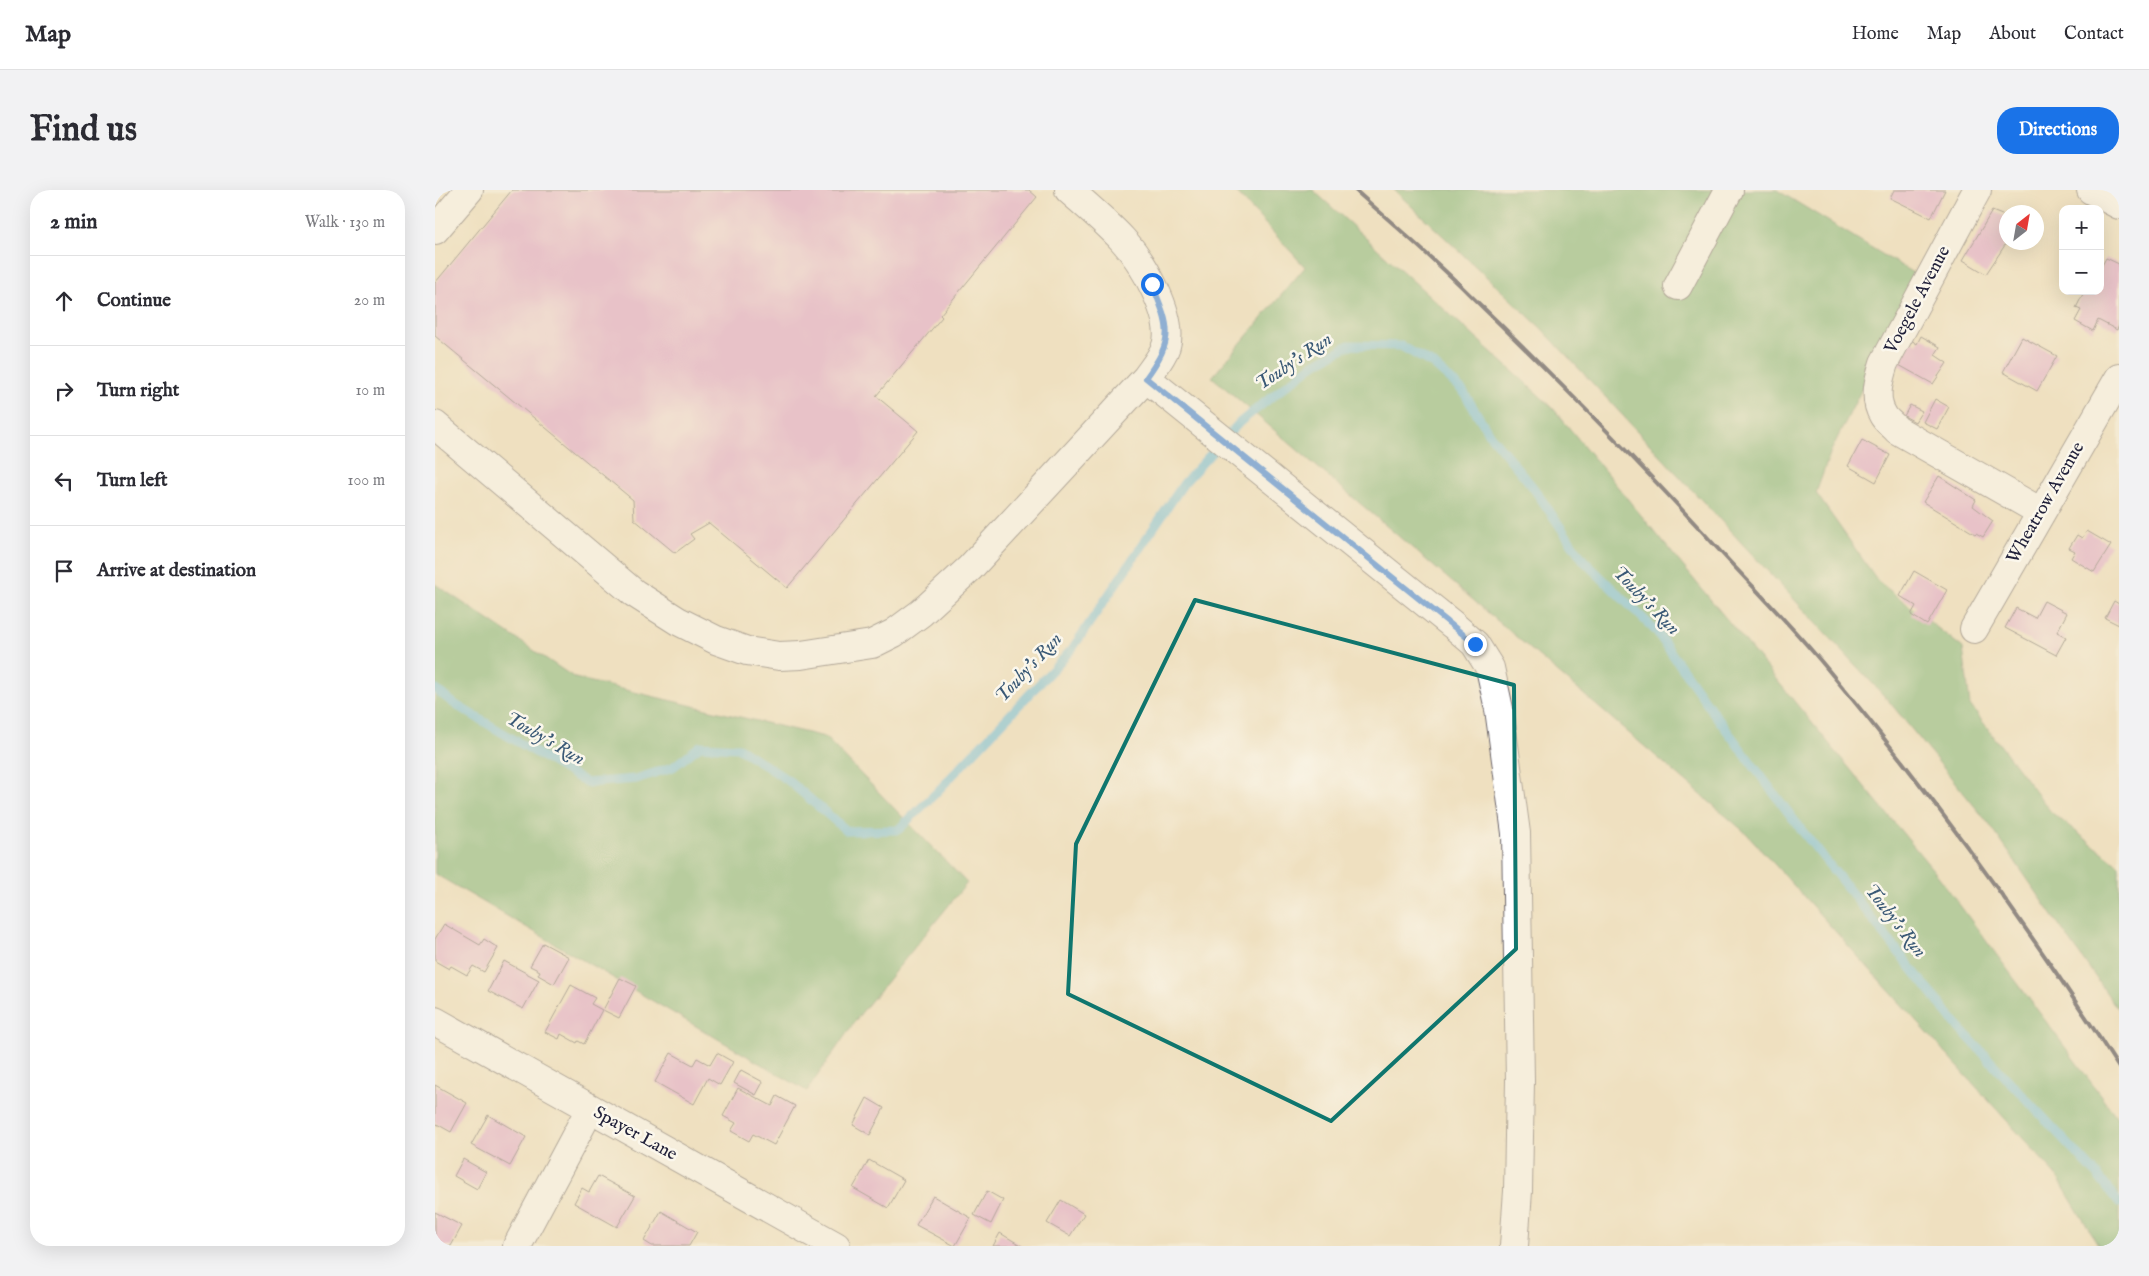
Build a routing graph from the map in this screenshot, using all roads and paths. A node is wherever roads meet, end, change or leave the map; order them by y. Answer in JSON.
{"nodes":[{"id":1,"x":469,"y":190,"type":"edge"},
{"id":2,"x":1069,"y":190,"type":"edge"},
{"id":3,"x":1729,"y":190,"type":"edge"},
{"id":4,"x":1977,"y":190,"type":"edge"},
{"id":5,"x":2091,"y":190,"type":"edge"},
{"id":6,"x":2119,"y":206,"type":"edge"},
{"id":7,"x":435,"y":230,"type":"edge"},
{"id":8,"x":1678,"y":286,"type":"dead end"},
{"id":9,"x":1146,"y":378,"type":"junction"},
{"id":10,"x":2119,"y":378,"type":"edge"},
{"id":11,"x":435,"y":425,"type":"edge"},
{"id":12,"x":2041,"y":512,"type":"junction"},
{"id":13,"x":1974,"y":629,"type":"dead end"},
{"id":14,"x":435,"y":1021,"type":"edge"},
{"id":15,"x":590,"y":1109,"type":"junction"},
{"id":16,"x":525,"y":1243,"type":"edge"},
{"id":17,"x":836,"y":1246,"type":"edge"},
{"id":18,"x":1514,"y":1246,"type":"edge"}],
"edges":[{"from":1,"to":7,"type":"street"},
{"from":2,"to":9,"type":"street"},
{"from":3,"to":8,"type":"street"},
{"from":4,"to":12,"type":"street","name":"Voegele Avenue"},
{"from":5,"to":6,"type":"street"},
{"from":9,"to":11,"type":"street"},
{"from":9,"to":18,"type":"street"},
{"from":10,"to":12,"type":"street","name":"Wheatrow Avenue"},
{"from":12,"to":13,"type":"street","name":"Wheatrow Avenue"},
{"from":14,"to":15,"type":"street","name":"Spayer Lane"},
{"from":15,"to":16,"type":"street"},
{"from":15,"to":17,"type":"street","name":"Spayer Lane"}]}
